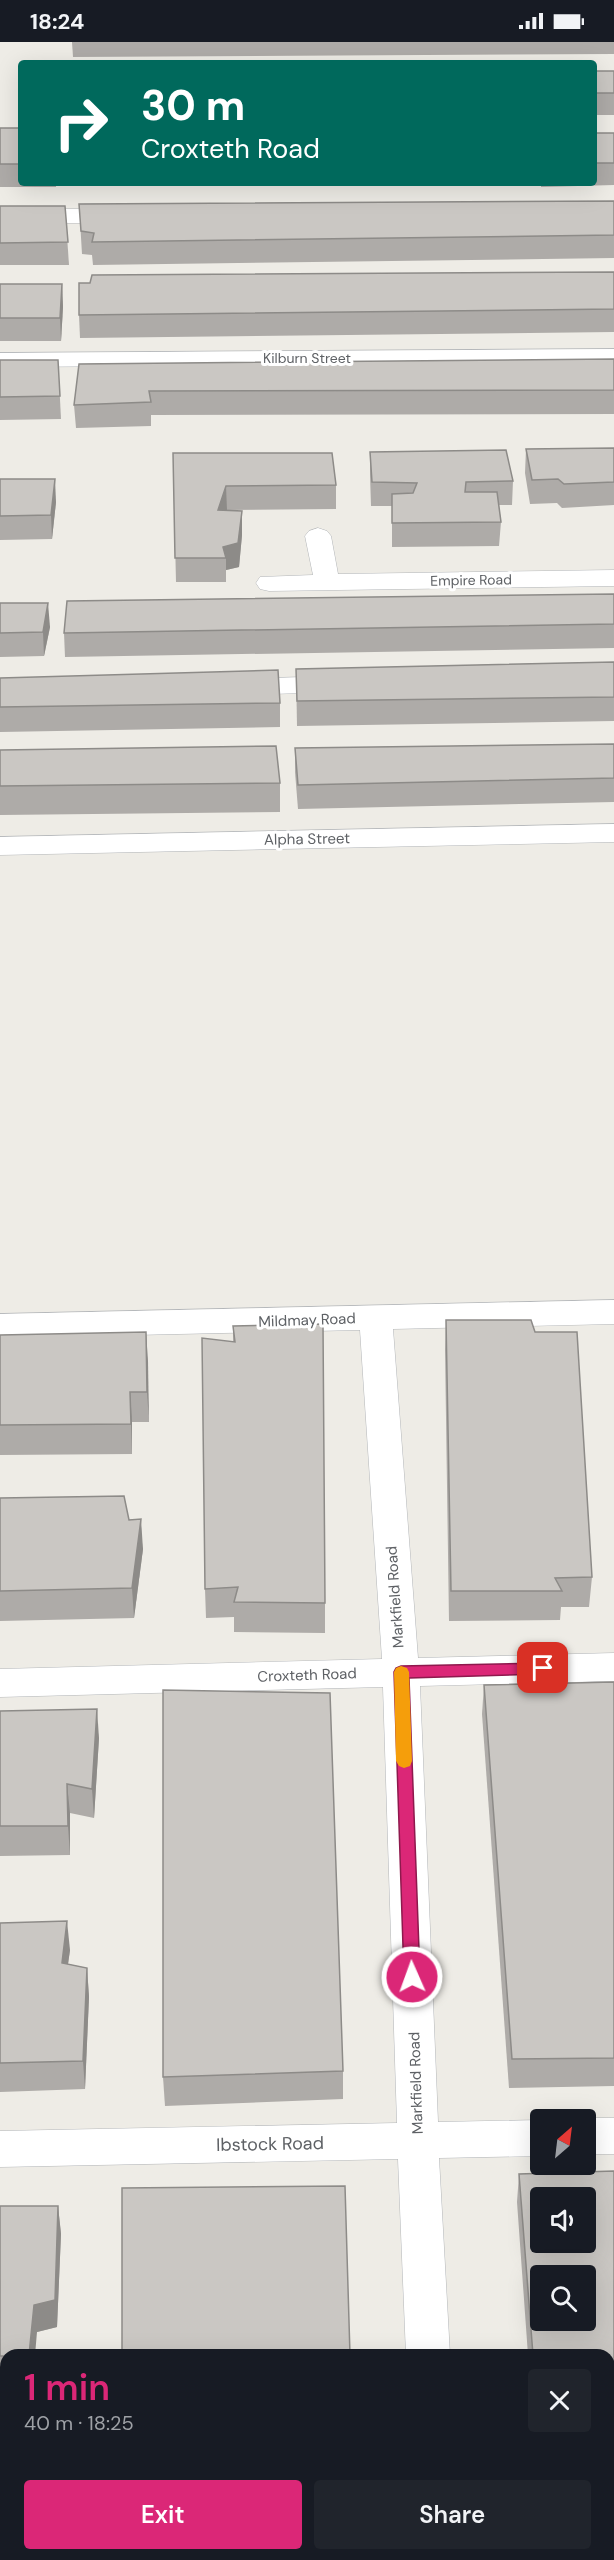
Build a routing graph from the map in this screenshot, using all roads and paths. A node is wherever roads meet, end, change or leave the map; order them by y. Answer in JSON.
{"nodes":[{"id":1,"x":0,"y":216,"type":"edge"},
{"id":2,"x":139,"y":216,"type":"edge"},
{"id":3,"x":614,"y":356,"type":"edge"},
{"id":4,"x":0,"y":360,"type":"edge"},
{"id":5,"x":318,"y":536,"type":"dead end"},
{"id":6,"x":614,"y":578,"type":"edge"},
{"id":7,"x":327,"y":582,"type":"junction"},
{"id":8,"x":269,"y":583,"type":"dead end"},
{"id":9,"x":366,"y":683,"type":"edge"},
{"id":10,"x":213,"y":688,"type":"edge"},
{"id":11,"x":614,"y":833,"type":"edge"},
{"id":12,"x":0,"y":846,"type":"edge"},
{"id":13,"x":614,"y":1312,"type":"edge"},
{"id":14,"x":376,"y":1318,"type":"junction"},
{"id":15,"x":0,"y":1326,"type":"edge"},
{"id":16,"x":614,"y":1667,"type":"edge"},
{"id":17,"x":401,"y":1672,"type":"junction"},
{"id":18,"x":0,"y":1683,"type":"edge"},
{"id":19,"x":596,"y":2136,"type":"edge"},
{"id":20,"x":614,"y":2136,"type":"edge"},
{"id":21,"x":530,"y":2138,"type":"edge"},
{"id":22,"x":418,"y":2141,"type":"junction"},
{"id":23,"x":0,"y":2149,"type":"edge"},
{"id":24,"x":428,"y":2349,"type":"edge"}],
"edges":[{"from":1,"to":2,"type":"street"},
{"from":3,"to":4,"type":"street","name":"Kilburn Street"},
{"from":5,"to":7,"type":"street"},
{"from":6,"to":7,"type":"street","name":"Empire Road"},
{"from":7,"to":8,"type":"street","name":"Empire Road"},
{"from":9,"to":10,"type":"street"},
{"from":11,"to":12,"type":"street","name":"Alpha Street"},
{"from":13,"to":14,"type":"street","name":"Mildmay Road"},
{"from":14,"to":15,"type":"street","name":"Mildmay Road"},
{"from":14,"to":17,"type":"street","name":"Markfield Road"},
{"from":16,"to":17,"type":"street","name":"Croxteth Road"},
{"from":17,"to":18,"type":"street","name":"Croxteth Road"},
{"from":17,"to":22,"type":"street","name":"Markfield Road"},
{"from":19,"to":20,"type":"street"},
{"from":21,"to":22,"type":"street","name":"Ibstock Road"},
{"from":22,"to":23,"type":"street","name":"Ibstock Road"},
{"from":22,"to":24,"type":"street","name":"Markfield Road"}]}
